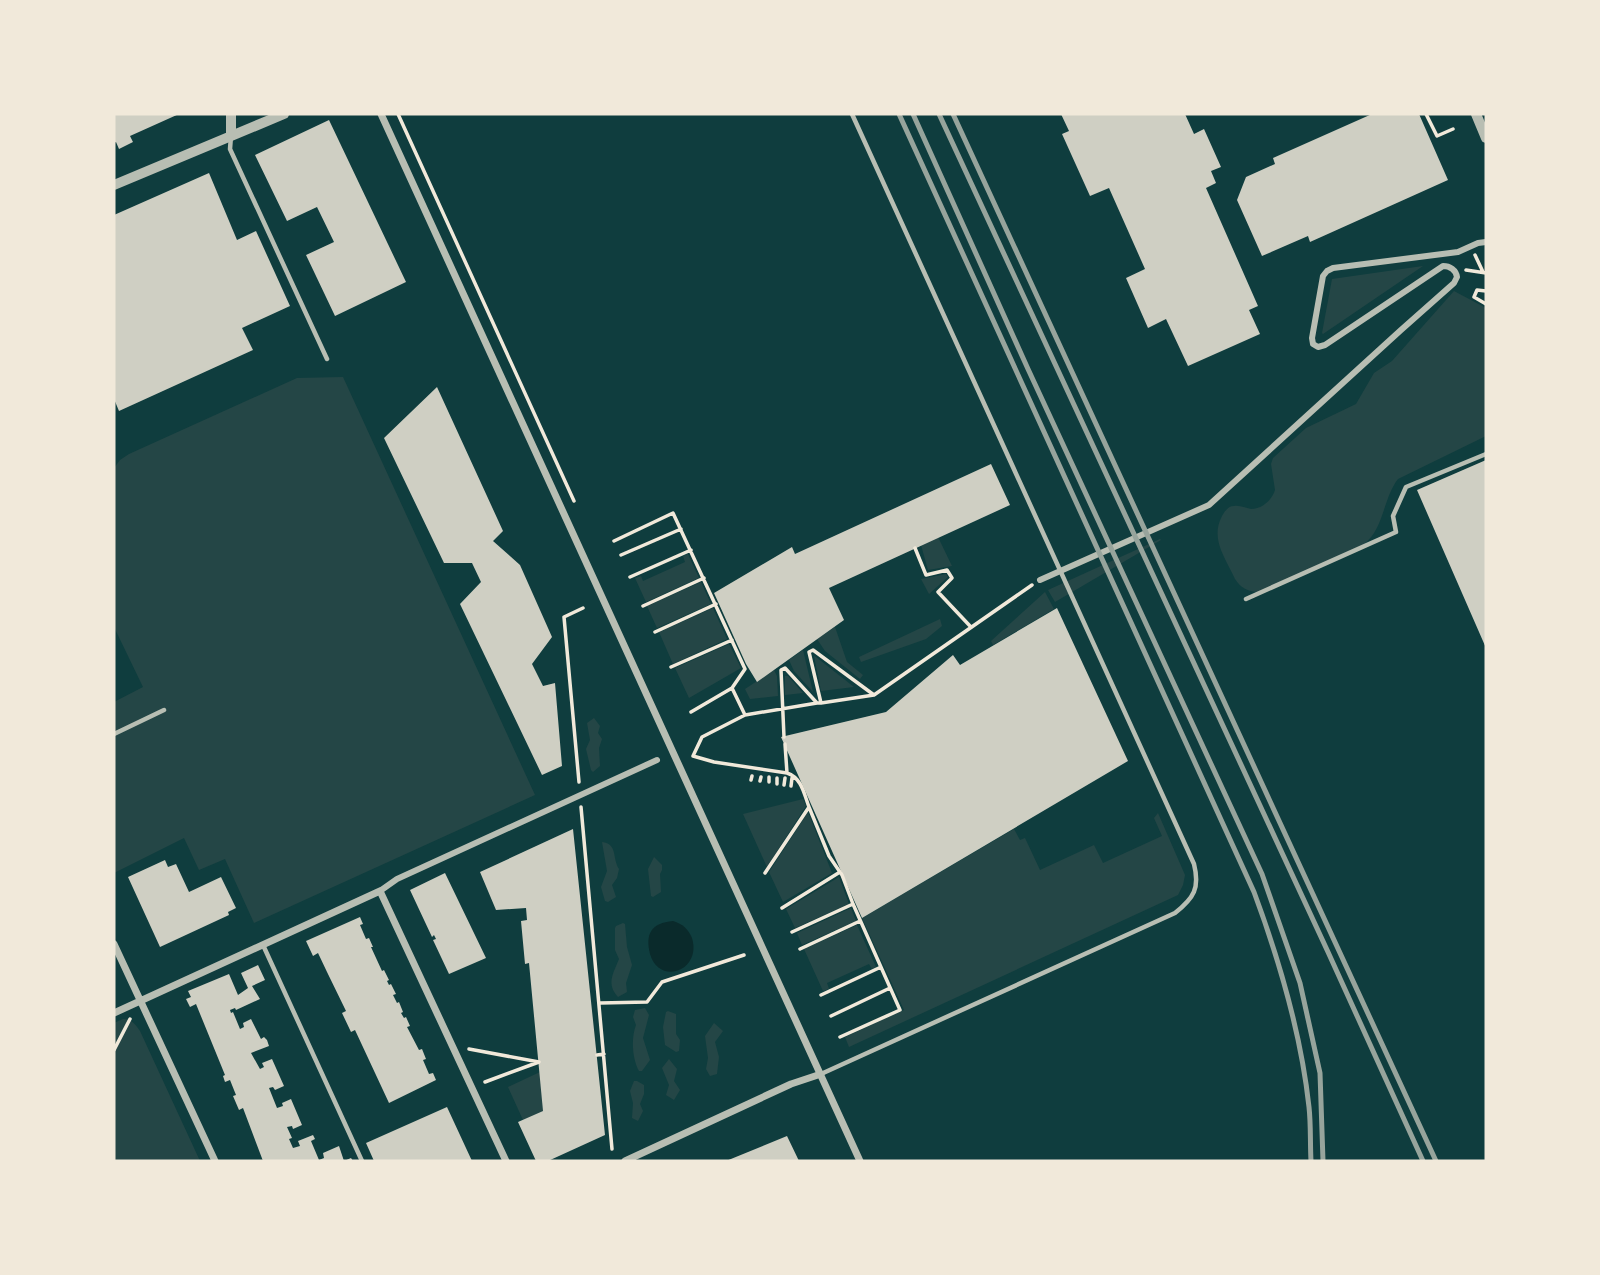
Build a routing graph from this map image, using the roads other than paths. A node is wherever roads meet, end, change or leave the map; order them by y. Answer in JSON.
{"nodes":[{"id":1,"x":231,"y":114,"type":"edge"},
{"id":2,"x":284,"y":114,"type":"edge"},
{"id":3,"x":381,"y":114,"type":"edge"},
{"id":4,"x":852,"y":114,"type":"edge"},
{"id":5,"x":1476,"y":114,"type":"edge"},
{"id":6,"x":231,"y":135,"type":"junction"},
{"id":7,"x":1486,"y":138,"type":"edge"},
{"id":8,"x":114,"y":185,"type":"edge"},
{"id":9,"x":1486,"y":242,"type":"edge"},
{"id":10,"x":327,"y":359,"type":"dead end"},
{"id":11,"x":1486,"y":454,"type":"edge"},
{"id":12,"x":1040,"y":580,"type":"road end"},
{"id":13,"x":1246,"y":599,"type":"dead end"},
{"id":14,"x":164,"y":710,"type":"dead end"},
{"id":15,"x":114,"y":734,"type":"edge"},
{"id":16,"x":657,"y":760,"type":"dead end"},
{"id":17,"x":380,"y":891,"type":"junction"},
{"id":18,"x":114,"y":944,"type":"edge"},
{"id":19,"x":263,"y":944,"type":"junction"},
{"id":20,"x":140,"y":1001,"type":"junction"},
{"id":21,"x":114,"y":1013,"type":"edge"},
{"id":22,"x":821,"y":1074,"type":"junction"},
{"id":23,"x":215,"y":1161,"type":"edge"},
{"id":24,"x":362,"y":1161,"type":"edge"},
{"id":25,"x":506,"y":1161,"type":"edge"},
{"id":26,"x":625,"y":1161,"type":"edge"},
{"id":27,"x":860,"y":1161,"type":"edge"}],
"edges":[{"from":1,"to":6,"type":"street"},
{"from":2,"to":6,"type":"street"},
{"from":3,"to":22,"type":"street"},
{"from":4,"to":22,"type":"lane"},
{"from":5,"to":7,"type":"street"},
{"from":6,"to":8,"type":"street"},
{"from":6,"to":10,"type":"lane"},
{"from":9,"to":12,"type":"street"},
{"from":11,"to":13,"type":"lane"},
{"from":14,"to":15,"type":"lane"},
{"from":16,"to":17,"type":"street"},
{"from":17,"to":19,"type":"street"},
{"from":17,"to":25,"type":"street"},
{"from":18,"to":20,"type":"street"},
{"from":19,"to":20,"type":"street"},
{"from":19,"to":24,"type":"lane"},
{"from":20,"to":21,"type":"street"},
{"from":20,"to":23,"type":"street"},
{"from":22,"to":26,"type":"street"},
{"from":22,"to":27,"type":"street"}]}
